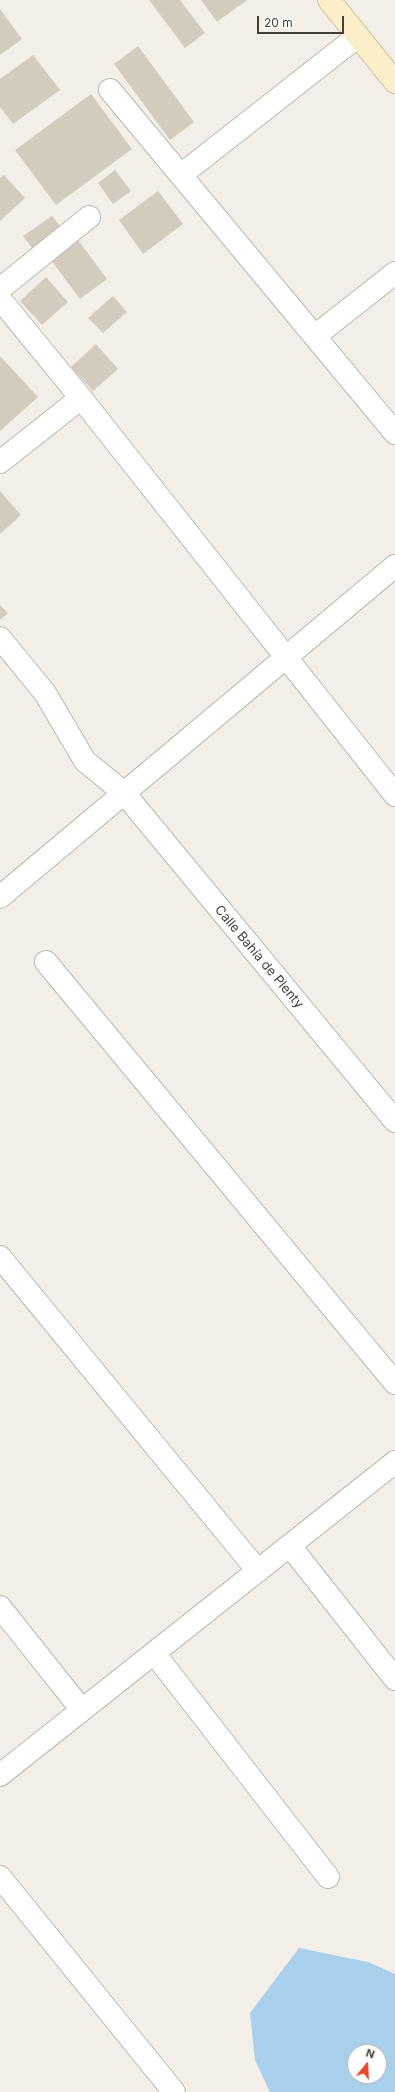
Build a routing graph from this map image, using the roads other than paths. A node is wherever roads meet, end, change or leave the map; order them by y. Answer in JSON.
{"nodes":[{"id":1,"x":329,"y":0,"type":"edge"},
{"id":2,"x":358,"y":36,"type":"junction"},
{"id":3,"x":395,"y":82,"type":"edge"},
{"id":4,"x":110,"y":90,"type":"dead end"},
{"id":5,"x":181,"y":175,"type":"junction"},
{"id":6,"x":89,"y":217,"type":"dead end"},
{"id":7,"x":395,"y":273,"type":"edge"},
{"id":8,"x":0,"y":289,"type":"edge"},
{"id":9,"x":0,"y":299,"type":"edge"},
{"id":10,"x":315,"y":336,"type":"junction"},
{"id":11,"x":81,"y":398,"type":"junction"},
{"id":12,"x":395,"y":433,"type":"edge"},
{"id":13,"x":0,"y":462,"type":"edge"},
{"id":14,"x":395,"y":566,"type":"edge"},
{"id":15,"x":0,"y":638,"type":"edge"},
{"id":16,"x":285,"y":657,"type":"junction"},
{"id":17,"x":124,"y":794,"type":"junction"},
{"id":18,"x":395,"y":795,"type":"edge"},
{"id":19,"x":0,"y":897,"type":"edge"},
{"id":20,"x":46,"y":962,"type":"dead end"},
{"id":21,"x":395,"y":1121,"type":"edge"},
{"id":22,"x":0,"y":1257,"type":"edge"},
{"id":23,"x":395,"y":1383,"type":"edge"},
{"id":24,"x":395,"y":1462,"type":"edge"},
{"id":25,"x":290,"y":1546,"type":"junction"},
{"id":26,"x":258,"y":1571,"type":"junction"},
{"id":27,"x":0,"y":1607,"type":"edge"},
{"id":28,"x":154,"y":1653,"type":"junction"},
{"id":29,"x":395,"y":1679,"type":"edge"},
{"id":30,"x":82,"y":1710,"type":"junction"},
{"id":31,"x":0,"y":1775,"type":"edge"},
{"id":32,"x":0,"y":1877,"type":"edge"},
{"id":33,"x":328,"y":1877,"type":"dead end"},
{"id":34,"x":174,"y":2092,"type":"edge"}],
"edges":[{"from":1,"to":2,"type":"main road"},
{"from":2,"to":3,"type":"main road"},
{"from":2,"to":5,"type":"street"},
{"from":4,"to":5,"type":"street"},
{"from":5,"to":10,"type":"street"},
{"from":6,"to":8,"type":"street"},
{"from":7,"to":10,"type":"street"},
{"from":9,"to":11,"type":"street"},
{"from":10,"to":12,"type":"street"},
{"from":11,"to":13,"type":"street"},
{"from":11,"to":16,"type":"street"},
{"from":14,"to":16,"type":"street"},
{"from":15,"to":17,"type":"street","name":"Calle Bahía de Plenty"},
{"from":16,"to":17,"type":"street"},
{"from":16,"to":18,"type":"street"},
{"from":17,"to":19,"type":"street"},
{"from":17,"to":21,"type":"street","name":"Calle Bahía de Plenty"},
{"from":20,"to":23,"type":"street"},
{"from":22,"to":26,"type":"street"},
{"from":24,"to":25,"type":"street"},
{"from":25,"to":26,"type":"street"},
{"from":25,"to":29,"type":"street"},
{"from":26,"to":28,"type":"street"},
{"from":27,"to":30,"type":"street"},
{"from":28,"to":30,"type":"street"},
{"from":28,"to":33,"type":"street"},
{"from":30,"to":31,"type":"street"},
{"from":32,"to":34,"type":"street"}]}
